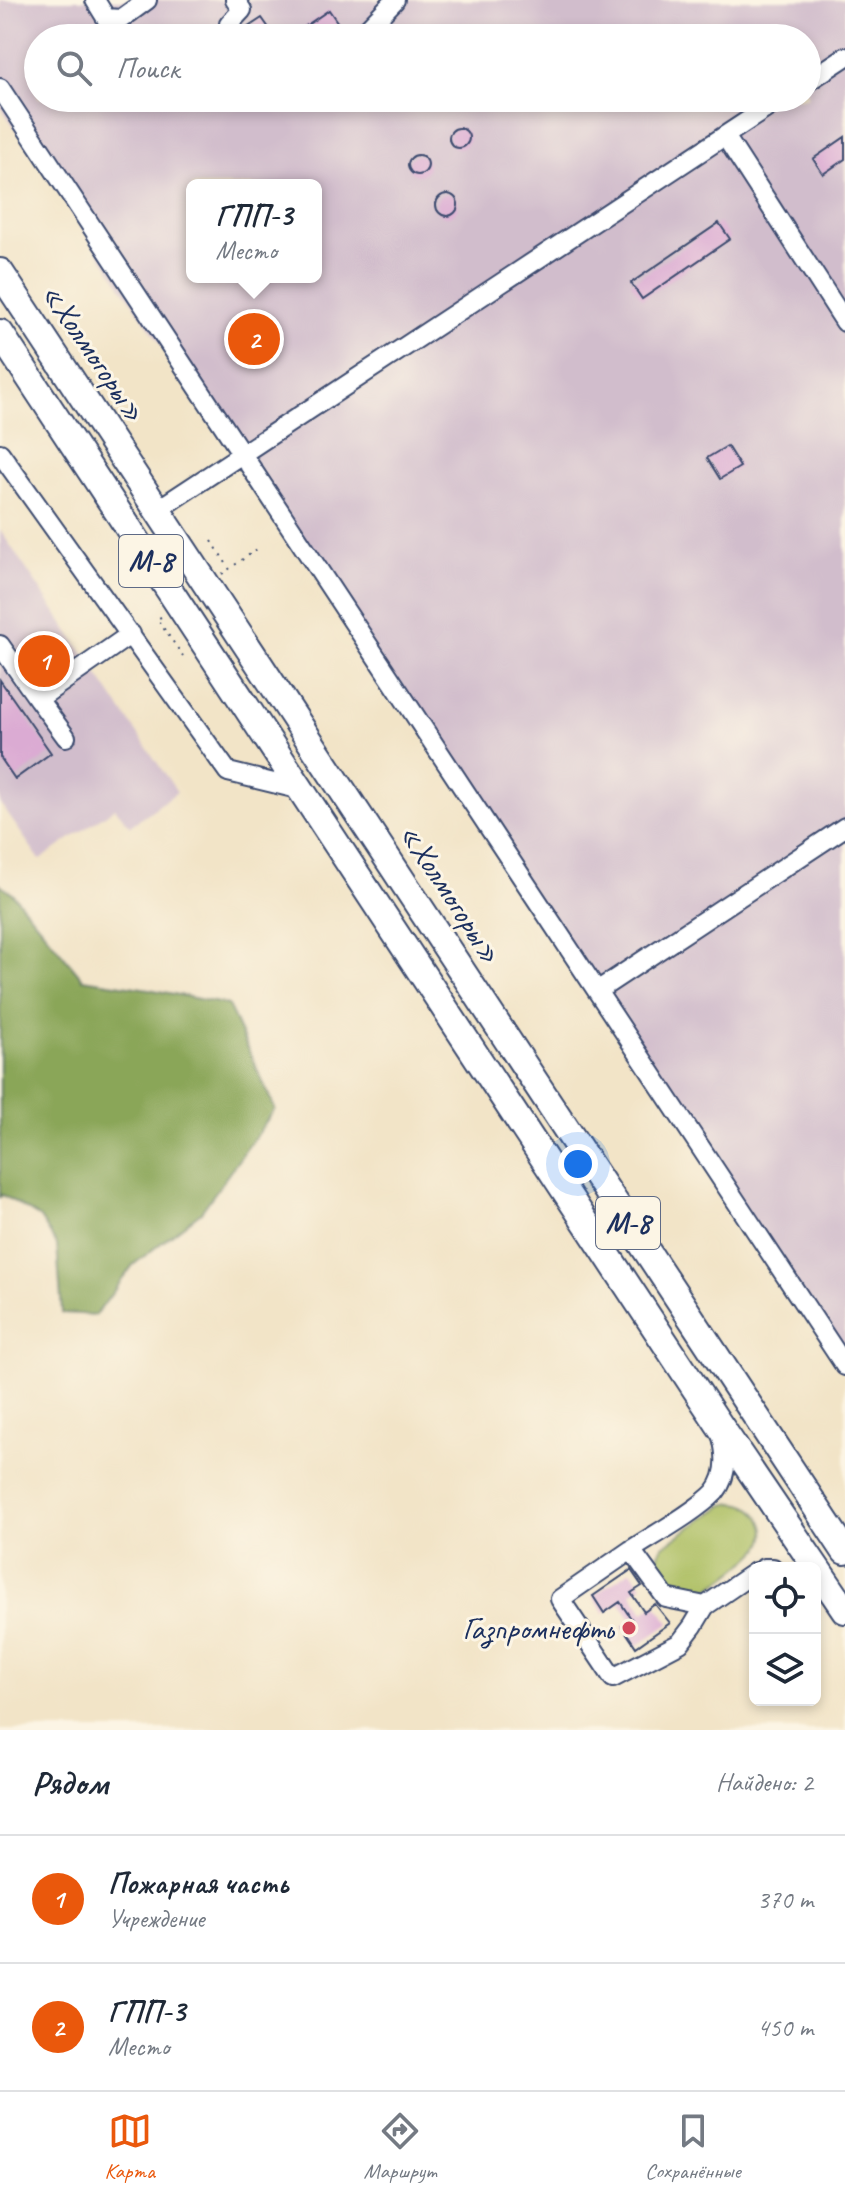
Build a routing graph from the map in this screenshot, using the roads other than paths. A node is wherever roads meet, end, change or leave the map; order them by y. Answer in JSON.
{"nodes":[{"id":1,"x":95,"y":0,"type":"edge"},
{"id":2,"x":147,"y":0,"type":"edge"},
{"id":3,"x":235,"y":0,"type":"edge"},
{"id":4,"x":395,"y":0,"type":"edge"},
{"id":5,"x":229,"y":24,"type":"edge"},
{"id":6,"x":372,"y":24,"type":"edge"},
{"id":7,"x":845,"y":57,"type":"edge"},
{"id":8,"x":821,"y":73,"type":"edge"},
{"id":9,"x":0,"y":88,"type":"edge"},
{"id":10,"x":761,"y":112,"type":"edge"},
{"id":11,"x":725,"y":136,"type":"junction"},
{"id":12,"x":0,"y":272,"type":"edge"},
{"id":13,"x":845,"y":322,"type":"edge"},
{"id":14,"x":0,"y":333,"type":"edge"},
{"id":15,"x":0,"y":453,"type":"edge"},
{"id":16,"x":242,"y":455,"type":"junction"},
{"id":17,"x":157,"y":510,"type":"junction"},
{"id":18,"x":131,"y":634,"type":"junction"},
{"id":19,"x":0,"y":645,"type":"edge"},
{"id":20,"x":38,"y":699,"type":"junction"},
{"id":21,"x":66,"y":737,"type":"dead end"},
{"id":22,"x":329,"y":771,"type":"junction"},
{"id":23,"x":302,"y":790,"type":"junction"},
{"id":24,"x":845,"y":827,"type":"edge"},
{"id":25,"x":597,"y":991,"type":"junction"},
{"id":26,"x":845,"y":1366,"type":"edge"},
{"id":27,"x":718,"y":1423,"type":"junction"},
{"id":28,"x":631,"y":1550,"type":"junction"},
{"id":29,"x":845,"y":1551,"type":"edge"},
{"id":30,"x":749,"y":1576,"type":"edge"},
{"id":31,"x":821,"y":1587,"type":"edge"},
{"id":32,"x":705,"y":1606,"type":"junction"},
{"id":33,"x":845,"y":1609,"type":"edge"}],
"edges":[{"from":1,"to":2,"type":"lane"},
{"from":3,"to":5,"type":"lane"},
{"from":4,"to":6,"type":"lane"},
{"from":7,"to":8,"type":"lane"},
{"from":9,"to":16,"type":"lane"},
{"from":10,"to":11,"type":"lane"},
{"from":11,"to":13,"type":"lane"},
{"from":11,"to":16,"type":"lane"},
{"from":12,"to":17,"type":"highway","name":"«Холмогоры»","number":"М-8"},
{"from":14,"to":23,"type":"highway","name":"«Холмогоры»","number":"М-8"},
{"from":15,"to":18,"type":"lane"},
{"from":16,"to":17,"type":"lane"},
{"from":16,"to":25,"type":"lane"},
{"from":17,"to":22,"type":"highway","name":"«Холмогоры»","number":"М-8"},
{"from":18,"to":20,"type":"lane"},
{"from":18,"to":23,"type":"lane"},
{"from":19,"to":20,"type":"lane"},
{"from":20,"to":21,"type":"lane"},
{"from":22,"to":23,"type":"highway"},
{"from":22,"to":29,"type":"highway","name":"«Холмогоры»","number":"М-8"},
{"from":23,"to":27,"type":"highway","name":"«Холмогоры»","number":"М-8"},
{"from":24,"to":25,"type":"lane"},
{"from":25,"to":26,"type":"lane"},
{"from":27,"to":28,"type":"lane"},
{"from":27,"to":33,"type":"highway","name":"«Холмогоры»","number":"М-8"},
{"from":28,"to":32,"type":"lane"},
{"from":28,"to":32,"type":"lane"},
{"from":30,"to":32,"type":"lane"},
{"from":31,"to":33,"type":"lane"}]}
